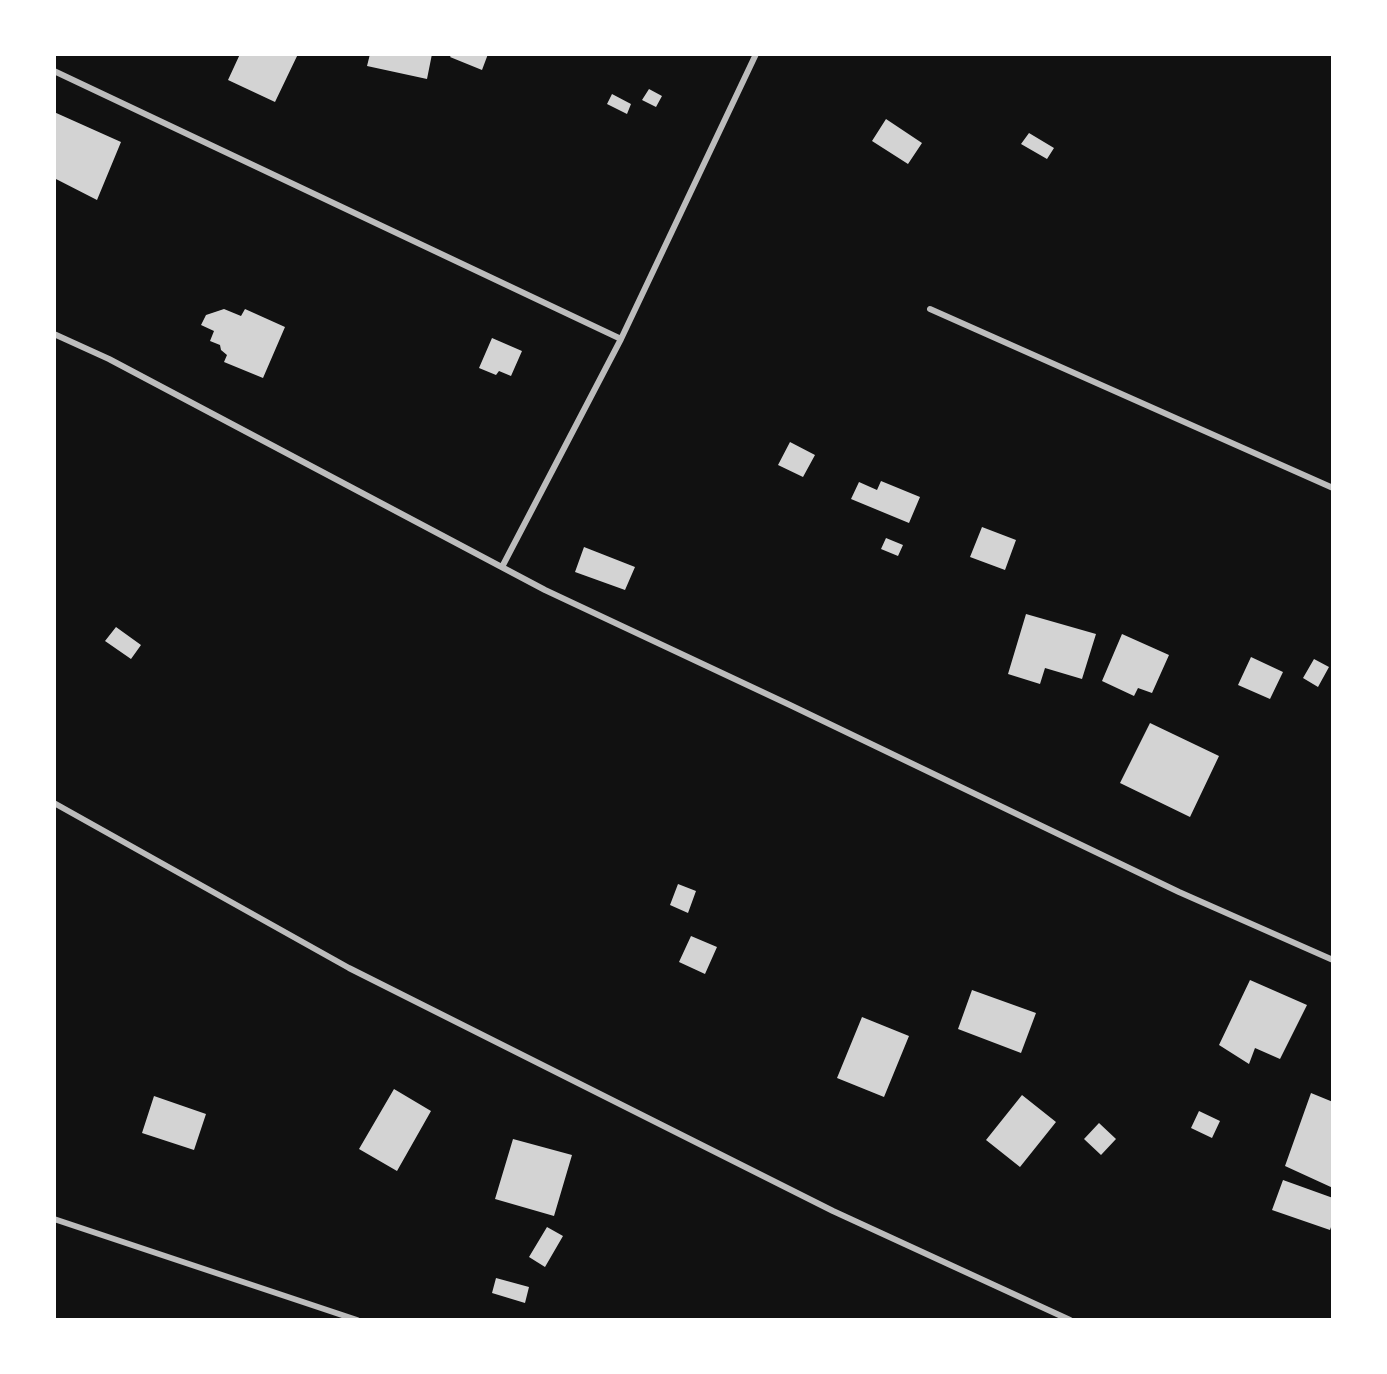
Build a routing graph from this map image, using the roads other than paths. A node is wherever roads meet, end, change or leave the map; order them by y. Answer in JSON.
{"nodes":[{"id":1,"x":756,"y":54,"type":"edge"},
{"id":2,"x":54,"y":71,"type":"edge"},
{"id":3,"x":930,"y":309,"type":"dead end"},
{"id":4,"x":54,"y":334,"type":"edge"},
{"id":5,"x":621,"y":339,"type":"junction"},
{"id":6,"x":1333,"y":488,"type":"edge"},
{"id":7,"x":502,"y":567,"type":"junction"},
{"id":8,"x":54,"y":803,"type":"edge"},
{"id":9,"x":1333,"y":960,"type":"edge"},
{"id":10,"x":54,"y":1219,"type":"edge"},
{"id":11,"x":357,"y":1320,"type":"edge"},
{"id":12,"x":1070,"y":1320,"type":"edge"}],
"edges":[{"from":1,"to":5,"type":"street"},
{"from":2,"to":5,"type":"street"},
{"from":3,"to":6,"type":"street"},
{"from":4,"to":7,"type":"street"},
{"from":5,"to":7,"type":"street"},
{"from":7,"to":9,"type":"street"},
{"from":8,"to":12,"type":"street"},
{"from":10,"to":11,"type":"street"}]}
